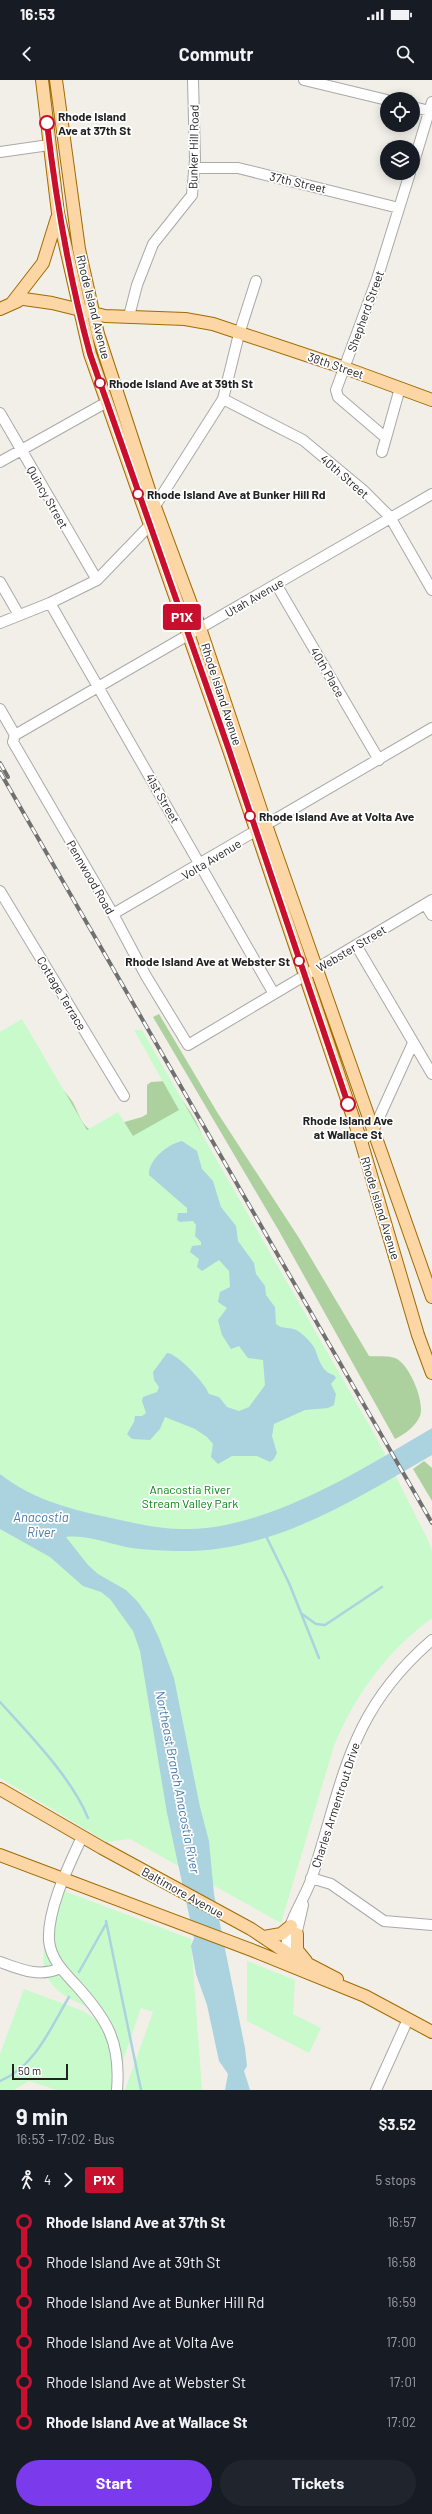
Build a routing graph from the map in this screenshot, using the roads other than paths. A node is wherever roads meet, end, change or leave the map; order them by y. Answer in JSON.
{"nodes":[{"id":1,"x":42,"y":80,"type":"edge"},
{"id":2,"x":56,"y":80,"type":"edge"},
{"id":3,"x":193,"y":80,"type":"edge"},
{"id":4,"x":304,"y":80,"type":"edge"},
{"id":5,"x":380,"y":98,"type":"edge"},
{"id":6,"x":431,"y":106,"type":"edge"},
{"id":7,"x":420,"y":107,"type":"edge"},
{"id":8,"x":420,"y":142,"type":"edge"},
{"id":9,"x":50,"y":145,"type":"junction"},
{"id":10,"x":0,"y":152,"type":"edge"},
{"id":11,"x":195,"y":168,"type":"junction"},
{"id":12,"x":408,"y":180,"type":"edge"},
{"id":13,"x":399,"y":208,"type":"junction"},
{"id":14,"x":58,"y":213,"type":"junction"},
{"id":15,"x":256,"y":280,"type":"dead end"},
{"id":16,"x":12,"y":303,"type":"junction"},
{"id":17,"x":78,"y":308,"type":"junction"},
{"id":18,"x":0,"y":310,"type":"edge"},
{"id":19,"x":93,"y":314,"type":"junction"},
{"id":20,"x":129,"y":316,"type":"junction"},
{"id":21,"x":239,"y":334,"type":"junction"},
{"id":22,"x":345,"y":368,"type":"junction"},
{"id":23,"x":400,"y":388,"type":"junction"},
{"id":24,"x":223,"y":399,"type":"junction"},
{"id":25,"x":432,"y":400,"type":"edge"},
{"id":26,"x":106,"y":402,"type":"junction"},
{"id":27,"x":0,"y":413,"type":"edge"},
{"id":28,"x":386,"y":438,"type":"junction"},
{"id":29,"x":21,"y":450,"type":"junction"},
{"id":30,"x":382,"y":452,"type":"dead end"},
{"id":31,"x":0,"y":462,"type":"edge"},
{"id":32,"x":432,"y":493,"type":"edge"},
{"id":33,"x":155,"y":506,"type":"junction"},
{"id":34,"x":390,"y":517,"type":"junction"},
{"id":35,"x":150,"y":526,"type":"junction"},
{"id":36,"x":97,"y":580,"type":"junction"},
{"id":37,"x":0,"y":582,"type":"edge"},
{"id":38,"x":276,"y":584,"type":"junction"},
{"id":39,"x":432,"y":590,"type":"edge"},
{"id":40,"x":50,"y":603,"type":"junction"},
{"id":41,"x":19,"y":615,"type":"junction"},
{"id":42,"x":0,"y":623,"type":"edge"},
{"id":43,"x":200,"y":628,"type":"junction"},
{"id":44,"x":188,"y":635,"type":"junction"},
{"id":45,"x":97,"y":686,"type":"junction"},
{"id":46,"x":0,"y":709,"type":"edge"},
{"id":47,"x":432,"y":728,"type":"edge"},
{"id":48,"x":15,"y":735,"type":"junction"},
{"id":49,"x":379,"y":760,"type":"junction"},
{"id":50,"x":261,"y":828,"type":"junction"},
{"id":51,"x":201,"y":865,"type":"junction"},
{"id":52,"x":0,"y":891,"type":"edge"},
{"id":53,"x":429,"y":902,"type":"edge"},
{"id":54,"x":113,"y":914,"type":"junction"},
{"id":55,"x":432,"y":915,"type":"edge"},
{"id":56,"x":356,"y":945,"type":"junction"},
{"id":57,"x":316,"y":969,"type":"junction"},
{"id":58,"x":305,"y":978,"type":"junction"},
{"id":59,"x":274,"y":994,"type":"junction"},
{"id":60,"x":413,"y":1043,"type":"junction"},
{"id":61,"x":188,"y":1045,"type":"joint"},
{"id":62,"x":429,"y":1062,"type":"edge"},
{"id":63,"x":432,"y":1074,"type":"edge"},
{"id":64,"x":124,"y":1096,"type":"dead end"},
{"id":65,"x":372,"y":1133,"type":"junction"},
{"id":66,"x":360,"y":1141,"type":"junction"},
{"id":67,"x":432,"y":1297,"type":"edge"},
{"id":68,"x":432,"y":1373,"type":"edge"},
{"id":69,"x":432,"y":1640,"type":"edge"},
{"id":70,"x":0,"y":1789,"type":"edge"},
{"id":71,"x":82,"y":1836,"type":"junction"},
{"id":72,"x":0,"y":1855,"type":"edge"},
{"id":73,"x":311,"y":1878,"type":"junction"},
{"id":74,"x":64,"y":1880,"type":"junction"},
{"id":75,"x":432,"y":1925,"type":"edge"},
{"id":76,"x":294,"y":1930,"type":"junction"},
{"id":77,"x":264,"y":1937,"type":"junction"},
{"id":78,"x":287,"y":1954,"type":"junction"},
{"id":79,"x":270,"y":1958,"type":"junction"},
{"id":80,"x":0,"y":1962,"type":"edge"},
{"id":81,"x":60,"y":1968,"type":"junction"},
{"id":82,"x":310,"y":1970,"type":"junction"},
{"id":83,"x":408,"y":2019,"type":"junction"},
{"id":84,"x":432,"y":2032,"type":"edge"},
{"id":85,"x":117,"y":2090,"type":"edge"},
{"id":86,"x":376,"y":2090,"type":"edge"}],
"edges":[{"from":1,"to":9,"type":"main road","name":"Rhode Island Avenue"},
{"from":2,"to":19,"type":"main road","name":"Rhode Island Avenue"},
{"from":3,"to":11,"type":"street","name":"Bunker Hill Road"},
{"from":4,"to":5,"type":"street"},
{"from":6,"to":7,"type":"street"},
{"from":6,"to":8,"type":"street"},
{"from":9,"to":10,"type":"street"},
{"from":9,"to":14,"type":"main road","name":"Rhode Island Avenue"},
{"from":11,"to":13,"type":"street","name":"37th Street"},
{"from":11,"to":20,"type":"street","name":"Bunker Hill Road"},
{"from":12,"to":13,"type":"street","name":"Shepherd Street"},
{"from":13,"to":22,"type":"street","name":"Shepherd Street"},
{"from":14,"to":16,"type":"main road"},
{"from":14,"to":17,"type":"main road","name":"Rhode Island Avenue"},
{"from":15,"to":21,"type":"street"},
{"from":16,"to":17,"type":"main road","name":"38th Street"},
{"from":16,"to":18,"type":"main road","name":"38th Street"},
{"from":17,"to":19,"type":"main road","name":"38th Street"},
{"from":17,"to":26,"type":"main road","name":"Rhode Island Avenue"},
{"from":19,"to":20,"type":"main road","name":"38th Street"},
{"from":19,"to":33,"type":"main road","name":"Rhode Island Avenue"},
{"from":20,"to":21,"type":"main road","name":"38th Street"},
{"from":21,"to":22,"type":"main road","name":"38th Street"},
{"from":21,"to":24,"type":"street"},
{"from":22,"to":23,"type":"main road","name":"38th Street"},
{"from":22,"to":28,"type":"street","name":"Shepherd Street"},
{"from":23,"to":25,"type":"main road","name":"38th Street"},
{"from":23,"to":28,"type":"street"},
{"from":24,"to":33,"type":"street"},
{"from":24,"to":34,"type":"street","name":"40th Street"},
{"from":26,"to":29,"type":"street"},
{"from":26,"to":35,"type":"main road","name":"Rhode Island Avenue"},
{"from":27,"to":29,"type":"street","name":"Quincy Street"},
{"from":28,"to":30,"type":"street"},
{"from":29,"to":31,"type":"street"},
{"from":29,"to":36,"type":"street","name":"Quincy Street"},
{"from":32,"to":34,"type":"street","name":"Utah Avenue"},
{"from":33,"to":43,"type":"main road","name":"Rhode Island Avenue"},
{"from":34,"to":38,"type":"street","name":"Utah Avenue"},
{"from":34,"to":39,"type":"street","name":"40th Street"},
{"from":35,"to":36,"type":"street"},
{"from":35,"to":44,"type":"main road","name":"Rhode Island Avenue"},
{"from":36,"to":40,"type":"street"},
{"from":37,"to":41,"type":"street"},
{"from":38,"to":43,"type":"street","name":"Utah Avenue"},
{"from":38,"to":49,"type":"street","name":"40th Place"},
{"from":40,"to":41,"type":"street"},
{"from":40,"to":45,"type":"street","name":"41st Street"},
{"from":41,"to":42,"type":"street"},
{"from":43,"to":44,"type":"street","name":"Utah Avenue"},
{"from":43,"to":50,"type":"main road","name":"Rhode Island Avenue"},
{"from":44,"to":45,"type":"street","name":"Utah Avenue"},
{"from":44,"to":50,"type":"main road","name":"Rhode Island Avenue"},
{"from":45,"to":48,"type":"street","name":"Utah Avenue"},
{"from":45,"to":51,"type":"street","name":"41st Street"},
{"from":46,"to":48,"type":"street","name":"Pennwood Road"},
{"from":47,"to":49,"type":"street","name":"Volta Avenue"},
{"from":48,"to":54,"type":"street","name":"Pennwood Road"},
{"from":49,"to":50,"type":"street","name":"Volta Avenue"},
{"from":50,"to":51,"type":"street","name":"Volta Avenue"},
{"from":50,"to":57,"type":"main road","name":"Rhode Island Avenue"},
{"from":50,"to":58,"type":"main road","name":"Rhode Island Avenue"},
{"from":51,"to":54,"type":"street","name":"Volta Avenue"},
{"from":51,"to":59,"type":"street","name":"41st Street"},
{"from":52,"to":64,"type":"street","name":"Cottage Terrace"},
{"from":53,"to":55,"type":"street"},
{"from":53,"to":56,"type":"street","name":"Webster Street"},
{"from":54,"to":61,"type":"street","name":"Pennwood Road"},
{"from":56,"to":57,"type":"street","name":"Webster Street"},
{"from":56,"to":60,"type":"street"},
{"from":57,"to":58,"type":"street","name":"Webster Street"},
{"from":57,"to":65,"type":"main road","name":"Rhode Island Avenue"},
{"from":58,"to":59,"type":"street","name":"Webster Street"},
{"from":58,"to":66,"type":"main road","name":"Rhode Island Avenue"},
{"from":59,"to":61,"type":"street","name":"Webster Street"},
{"from":60,"to":62,"type":"street"},
{"from":60,"to":65,"type":"street"},
{"from":62,"to":63,"type":"street"},
{"from":65,"to":66,"type":"street"},
{"from":65,"to":67,"type":"main road","name":"Rhode Island Avenue"},
{"from":66,"to":68,"type":"main road","name":"Rhode Island Avenue"},
{"from":69,"to":73,"type":"street","name":"Charles Armentrout Drive"},
{"from":70,"to":71,"type":"main road","name":"Baltimore Avenue"},
{"from":71,"to":74,"type":"street"},
{"from":71,"to":77,"type":"main road","name":"Baltimore Avenue"},
{"from":72,"to":74,"type":"main road","name":"Baltimore Avenue"},
{"from":73,"to":75,"type":"street"},
{"from":73,"to":76,"type":"street","name":"Charles Armentrout Drive"},
{"from":74,"to":79,"type":"main road","name":"Baltimore Avenue"},
{"from":74,"to":81,"type":"street"},
{"from":76,"to":77,"type":"main road"},
{"from":76,"to":78,"type":"street","name":"Charles Armentrout Drive"},
{"from":76,"to":82,"type":"main road"},
{"from":77,"to":78,"type":"main road","name":"Baltimore Avenue"},
{"from":78,"to":79,"type":"main road"},
{"from":78,"to":82,"type":"main road","name":"Baltimore Avenue"},
{"from":79,"to":82,"type":"main road","name":"Baltimore Avenue"},
{"from":80,"to":81,"type":"street"},
{"from":81,"to":85,"type":"street"},
{"from":82,"to":83,"type":"main road","name":"Baltimore Avenue"},
{"from":83,"to":84,"type":"main road","name":"Baltimore Avenue"},
{"from":83,"to":86,"type":"street"}]}
